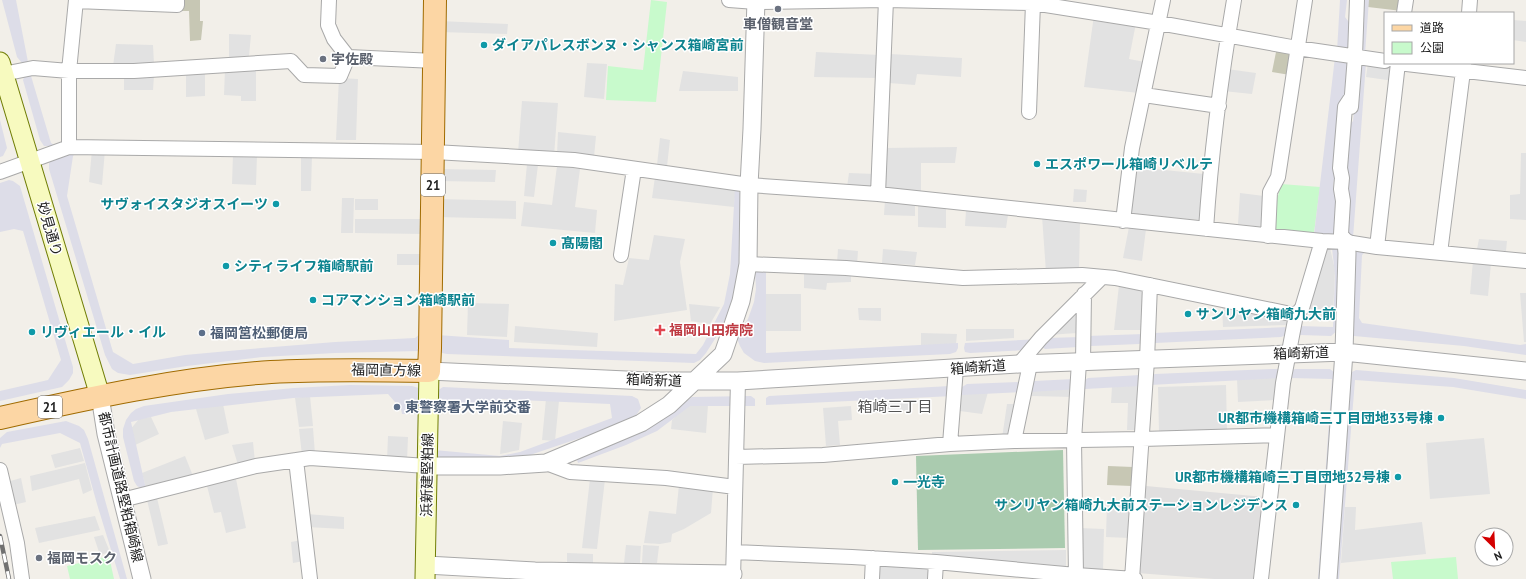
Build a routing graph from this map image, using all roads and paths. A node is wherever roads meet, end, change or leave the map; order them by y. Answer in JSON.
{"nodes":[{"id":1,"x":76,"y":0,"type":"edge"},
{"id":2,"x":177,"y":0,"type":"edge"},
{"id":3,"x":329,"y":0,"type":"edge"},
{"id":4,"x":435,"y":0,"type":"edge"},
{"id":5,"x":729,"y":0,"type":"edge"},
{"id":6,"x":886,"y":0,"type":"edge"},
{"id":7,"x":1163,"y":0,"type":"edge"},
{"id":8,"x":1234,"y":0,"type":"edge"},
{"id":9,"x":1305,"y":0,"type":"edge"},
{"id":10,"x":1352,"y":0,"type":"edge"},
{"id":11,"x":1357,"y":0,"type":"edge"},
{"id":12,"x":1406,"y":0,"type":"edge"},
{"id":13,"x":1470,"y":0,"type":"edge"},
{"id":14,"x":756,"y":1,"type":"edge"},
{"id":15,"x":1051,"y":3,"type":"edge"},
{"id":16,"x":1033,"y":4,"type":"junction"},
{"id":17,"x":1404,"y":12,"type":"edge"},
{"id":18,"x":1469,"y":12,"type":"edge"},
{"id":19,"x":1159,"y":23,"type":"junction"},
{"id":20,"x":1356,"y":27,"type":"junction"},
{"id":21,"x":1228,"y":35,"type":"junction"},
{"id":22,"x":1297,"y":48,"type":"junction"},
{"id":23,"x":1355,"y":56,"type":"junction"},
{"id":24,"x":348,"y":57,"type":"junction"},
{"id":25,"x":435,"y":61,"type":"junction"},
{"id":26,"x":1384,"y":61,"type":"edge"},
{"id":27,"x":1398,"y":64,"type":"edge"},
{"id":28,"x":1414,"y":64,"type":"edge"},
{"id":29,"x":1463,"y":67,"type":"edge"},
{"id":30,"x":69,"y":71,"type":"junction"},
{"id":31,"x":1526,"y":78,"type":"edge"},
{"id":32,"x":3,"y":79,"type":"edge"},
{"id":33,"x":1144,"y":95,"type":"junction"},
{"id":34,"x":1218,"y":106,"type":"junction"},
{"id":35,"x":1029,"y":112,"type":"dead end"},
{"id":36,"x":69,"y":147,"type":"junction"},
{"id":37,"x":434,"y":152,"type":"junction"},
{"id":38,"x":0,"y":161,"type":"edge"},
{"id":39,"x":30,"y":161,"type":"junction"},
{"id":40,"x":634,"y":169,"type":"junction"},
{"id":41,"x":0,"y":172,"type":"edge"},
{"id":42,"x":749,"y":185,"type":"junction"},
{"id":43,"x":878,"y":194,"type":"junction"},
{"id":44,"x":1123,"y":221,"type":"junction"},
{"id":45,"x":1206,"y":229,"type":"junction"},
{"id":46,"x":1268,"y":236,"type":"junction"},
{"id":47,"x":1322,"y":242,"type":"junction"},
{"id":48,"x":1346,"y":242,"type":"junction"},
{"id":49,"x":1377,"y":247,"type":"junction"},
{"id":50,"x":1440,"y":253,"type":"junction"},
{"id":51,"x":621,"y":255,"type":"dead end"},
{"id":52,"x":1526,"y":261,"type":"edge"},
{"id":53,"x":748,"y":264,"type":"junction"},
{"id":54,"x":1102,"y":277,"type":"junction"},
{"id":55,"x":1150,"y":285,"type":"junction"},
{"id":56,"x":1084,"y":294,"type":"junction"},
{"id":57,"x":1296,"y":315,"type":"junction"},
{"id":58,"x":1344,"y":352,"type":"junction"},
{"id":59,"x":1288,"y":353,"type":"junction"},
{"id":60,"x":1147,"y":360,"type":"junction"},
{"id":61,"x":1081,"y":362,"type":"junction"},
{"id":62,"x":1024,"y":364,"type":"junction"},
{"id":63,"x":956,"y":368,"type":"junction"},
{"id":64,"x":429,"y":371,"type":"junction"},
{"id":65,"x":1526,"y":371,"type":"edge"},
{"id":66,"x":738,"y":381,"type":"junction"},
{"id":67,"x":692,"y":382,"type":"junction"},
{"id":68,"x":100,"y":396,"type":"junction"},
{"id":69,"x":0,"y":418,"type":"edge"},
{"id":70,"x":1277,"y":435,"type":"junction"},
{"id":71,"x":1142,"y":439,"type":"junction"},
{"id":72,"x":1074,"y":440,"type":"junction"},
{"id":73,"x":1014,"y":441,"type":"junction"},
{"id":74,"x":950,"y":444,"type":"junction"},
{"id":75,"x":736,"y":457,"type":"junction"},
{"id":76,"x":296,"y":460,"type":"junction"},
{"id":77,"x":546,"y":463,"type":"junction"},
{"id":78,"x":427,"y":466,"type":"junction"},
{"id":79,"x":0,"y":470,"type":"edge"},
{"id":80,"x":735,"y":487,"type":"junction"},
{"id":81,"x":122,"y":500,"type":"junction"},
{"id":82,"x":734,"y":552,"type":"junction"},
{"id":83,"x":873,"y":558,"type":"junction"},
{"id":84,"x":936,"y":562,"type":"junction"},
{"id":85,"x":425,"y":572,"type":"edge"},
{"id":86,"x":984,"y":573,"type":"edge"},
{"id":87,"x":1076,"y":575,"type":"junction"},
{"id":88,"x":733,"y":577,"type":"edge"},
{"id":89,"x":22,"y":579,"type":"edge"},
{"id":90,"x":142,"y":579,"type":"edge"},
{"id":91,"x":310,"y":579,"type":"edge"},
{"id":92,"x":872,"y":579,"type":"edge"},
{"id":93,"x":935,"y":579,"type":"edge"},
{"id":94,"x":1133,"y":579,"type":"edge"},
{"id":95,"x":1261,"y":579,"type":"edge"},
{"id":96,"x":1328,"y":579,"type":"edge"}],
"edges":[{"from":1,"to":2,"type":"street"},
{"from":1,"to":30,"type":"street"},
{"from":3,"to":24,"type":"street"},
{"from":4,"to":25,"type":"main road","name":"福岡直方線","number":"21"},
{"from":5,"to":14,"type":"street"},
{"from":6,"to":14,"type":"street"},
{"from":6,"to":16,"type":"street"},
{"from":6,"to":43,"type":"street"},
{"from":7,"to":19,"type":"street"},
{"from":8,"to":21,"type":"street"},
{"from":9,"to":22,"type":"street"},
{"from":10,"to":20,"type":"street"},
{"from":11,"to":20,"type":"street"},
{"from":12,"to":17,"type":"street"},
{"from":13,"to":18,"type":"street"},
{"from":14,"to":42,"type":"street"},
{"from":15,"to":16,"type":"street"},
{"from":15,"to":19,"type":"street"},
{"from":16,"to":35,"type":"street"},
{"from":19,"to":21,"type":"street"},
{"from":19,"to":33,"type":"street"},
{"from":20,"to":23,"type":"street"},
{"from":21,"to":22,"type":"street"},
{"from":21,"to":34,"type":"street"},
{"from":22,"to":23,"type":"street"},
{"from":22,"to":46,"type":"street"},
{"from":23,"to":26,"type":"street"},
{"from":23,"to":48,"type":"street"},
{"from":24,"to":25,"type":"street"},
{"from":24,"to":30,"type":"street"},
{"from":25,"to":37,"type":"main road","name":"福岡直方線","number":"21"},
{"from":27,"to":49,"type":"street"},
{"from":28,"to":29,"type":"street"},
{"from":29,"to":31,"type":"street"},
{"from":29,"to":50,"type":"street"},
{"from":30,"to":32,"type":"street"},
{"from":30,"to":36,"type":"street"},
{"from":32,"to":39,"type":"main road","name":"妙見通り"},
{"from":33,"to":34,"type":"street"},
{"from":33,"to":44,"type":"street"},
{"from":34,"to":45,"type":"street"},
{"from":36,"to":37,"type":"street"},
{"from":36,"to":39,"type":"street"},
{"from":37,"to":40,"type":"street"},
{"from":37,"to":64,"type":"main road","name":"福岡直方線","number":"21"},
{"from":38,"to":39,"type":"street"},
{"from":39,"to":41,"type":"street"},
{"from":39,"to":68,"type":"main road","name":"妙見通り"},
{"from":40,"to":42,"type":"street"},
{"from":40,"to":51,"type":"street"},
{"from":42,"to":43,"type":"street"},
{"from":42,"to":53,"type":"street"},
{"from":43,"to":44,"type":"street"},
{"from":44,"to":45,"type":"street"},
{"from":45,"to":46,"type":"street"},
{"from":46,"to":47,"type":"street"},
{"from":47,"to":48,"type":"street"},
{"from":47,"to":57,"type":"street"},
{"from":48,"to":49,"type":"street"},
{"from":48,"to":58,"type":"street"},
{"from":49,"to":50,"type":"street"},
{"from":50,"to":52,"type":"street"},
{"from":53,"to":54,"type":"street"},
{"from":53,"to":67,"type":"street"},
{"from":54,"to":55,"type":"street"},
{"from":54,"to":56,"type":"street"},
{"from":55,"to":57,"type":"street"},
{"from":55,"to":60,"type":"street"},
{"from":56,"to":61,"type":"street"},
{"from":56,"to":62,"type":"street"},
{"from":57,"to":59,"type":"street"},
{"from":58,"to":59,"type":"street","name":"箱崎新道","number":"21"},
{"from":58,"to":65,"type":"street","name":"箱崎新道","number":"21"},
{"from":58,"to":96,"type":"street"},
{"from":59,"to":60,"type":"street","name":"箱崎新道","number":"21"},
{"from":59,"to":70,"type":"street"},
{"from":60,"to":61,"type":"street","name":"箱崎新道","number":"21"},
{"from":60,"to":71,"type":"street"},
{"from":61,"to":62,"type":"street","name":"箱崎新道","number":"21"},
{"from":61,"to":72,"type":"street"},
{"from":62,"to":63,"type":"street","name":"箱崎新道","number":"21"},
{"from":62,"to":73,"type":"street"},
{"from":63,"to":66,"type":"street","name":"箱崎新道","number":"21"},
{"from":63,"to":74,"type":"street"},
{"from":64,"to":67,"type":"street","name":"箱崎新道","number":"21"},
{"from":64,"to":68,"type":"main road","name":"福岡直方線","number":"21"},
{"from":64,"to":78,"type":"main road","name":"浜新建堅粕線"},
{"from":66,"to":67,"type":"street","name":"箱崎新道","number":"21"},
{"from":66,"to":75,"type":"street"},
{"from":67,"to":77,"type":"street"},
{"from":68,"to":69,"type":"main road","name":"福岡直方線","number":"21"},
{"from":68,"to":81,"type":"street","name":"都市計画道路堅粕箱崎線"},
{"from":70,"to":71,"type":"street"},
{"from":70,"to":95,"type":"street"},
{"from":71,"to":72,"type":"street"},
{"from":71,"to":94,"type":"street"},
{"from":72,"to":73,"type":"street"},
{"from":72,"to":87,"type":"street"},
{"from":73,"to":74,"type":"street"},
{"from":74,"to":75,"type":"street"},
{"from":75,"to":80,"type":"street"},
{"from":76,"to":78,"type":"street"},
{"from":76,"to":81,"type":"street"},
{"from":76,"to":91,"type":"street"},
{"from":77,"to":78,"type":"street"},
{"from":77,"to":80,"type":"street"},
{"from":78,"to":85,"type":"main road","name":"浜新建堅粕線"},
{"from":79,"to":89,"type":"street"},
{"from":80,"to":82,"type":"street"},
{"from":81,"to":90,"type":"street","name":"都市計画道路堅粕箱崎線"},
{"from":82,"to":83,"type":"street"},
{"from":82,"to":88,"type":"street"},
{"from":83,"to":84,"type":"street"},
{"from":83,"to":92,"type":"street"},
{"from":84,"to":86,"type":"street"},
{"from":84,"to":93,"type":"street"},
{"from":85,"to":88,"type":"street"},
{"from":86,"to":87,"type":"street"},
{"from":87,"to":94,"type":"street"}]}
